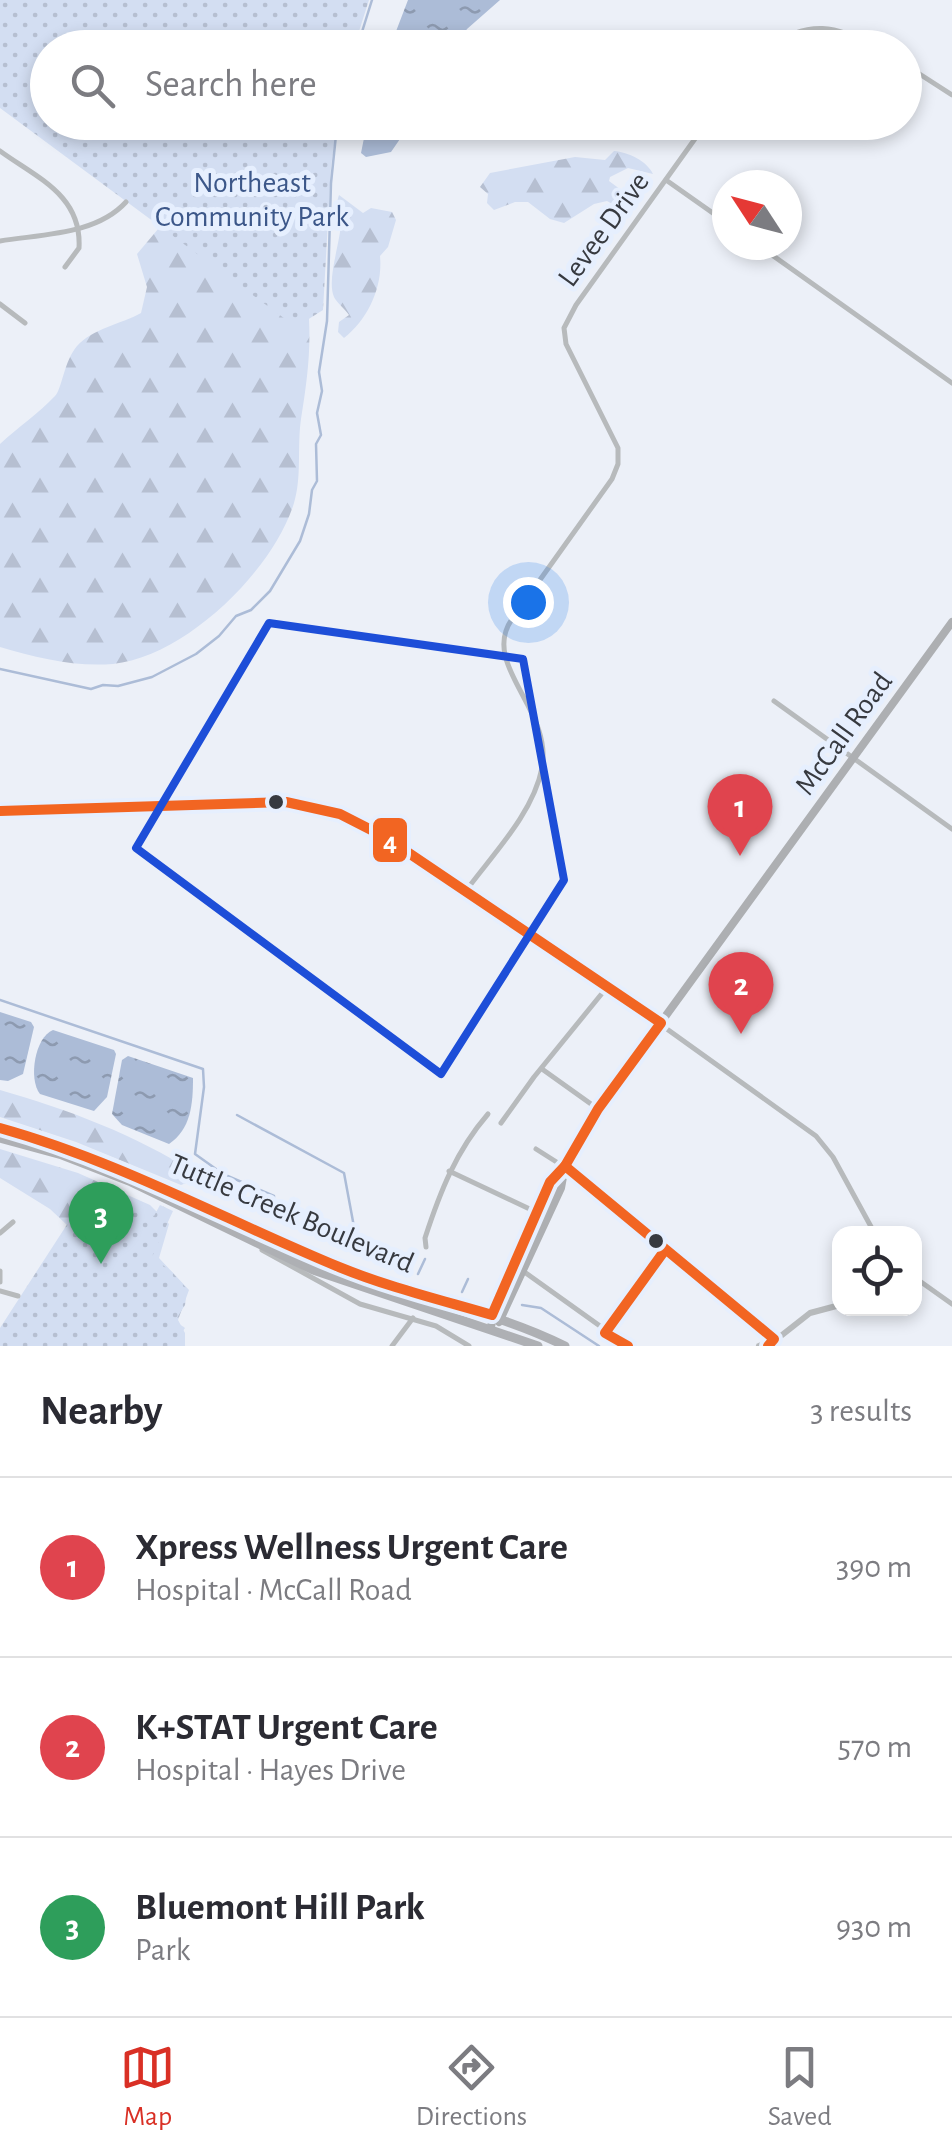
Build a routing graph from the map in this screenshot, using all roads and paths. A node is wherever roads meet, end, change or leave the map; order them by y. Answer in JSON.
{"nodes":[{"id":1,"x":806,"y":30,"type":"edge"},
{"id":2,"x":836,"y":30,"type":"edge"},
{"id":3,"x":922,"y":76,"type":"edge"},
{"id":4,"x":952,"y":95,"type":"edge"},
{"id":5,"x":694,"y":140,"type":"edge"},
{"id":6,"x":0,"y":151,"type":"edge"},
{"id":7,"x":666,"y":180,"type":"junction"},
{"id":8,"x":126,"y":202,"type":"dead end"},
{"id":9,"x":712,"y":212,"type":"edge"},
{"id":10,"x":78,"y":228,"type":"junction"},
{"id":11,"x":0,"y":241,"type":"edge"},
{"id":12,"x":779,"y":260,"type":"edge"},
{"id":13,"x":65,"y":267,"type":"dead end"},
{"id":14,"x":0,"y":304,"type":"edge"},
{"id":15,"x":26,"y":323,"type":"dead end"},
{"id":16,"x":952,"y":383,"type":"edge"},
{"id":17,"x":952,"y":622,"type":"edge"},
{"id":18,"x":774,"y":701,"type":"dead end"},
{"id":19,"x":852,"y":758,"type":"junction"},
{"id":20,"x":0,"y":810,"type":"edge"},
{"id":21,"x":952,"y":829,"type":"edge"},
{"id":22,"x":465,"y":892,"type":"junction"},
{"id":23,"x":608,"y":986,"type":"junction"},
{"id":24,"x":660,"y":1023,"type":"junction"},
{"id":25,"x":542,"y":1069,"type":"junction"},
{"id":26,"x":598,"y":1109,"type":"junction"},
{"id":27,"x":488,"y":1114,"type":"dead end"},
{"id":28,"x":501,"y":1124,"type":"dead end"},
{"id":29,"x":0,"y":1128,"type":"edge"},
{"id":30,"x":0,"y":1138,"type":"edge"},
{"id":31,"x":536,"y":1148,"type":"dead end"},
{"id":32,"x":565,"y":1166,"type":"junction"},
{"id":33,"x":449,"y":1171,"type":"junction"},
{"id":34,"x":536,"y":1212,"type":"junction"},
{"id":35,"x":12,"y":1222,"type":"dead end"},
{"id":36,"x":871,"y":1226,"type":"edge"},
{"id":37,"x":0,"y":1234,"type":"edge"},
{"id":38,"x":527,"y":1234,"type":"junction"},
{"id":39,"x":243,"y":1237,"type":"junction"},
{"id":40,"x":278,"y":1238,"type":"junction"},
{"id":41,"x":535,"y":1244,"type":"junction"},
{"id":42,"x":426,"y":1247,"type":"dead end"},
{"id":43,"x":0,"y":1270,"type":"edge"},
{"id":44,"x":313,"y":1270,"type":"junction"},
{"id":45,"x":523,"y":1271,"type":"junction"},
{"id":46,"x":0,"y":1282,"type":"edge"},
{"id":47,"x":317,"y":1282,"type":"junction"},
{"id":48,"x":922,"y":1283,"type":"edge"},
{"id":49,"x":0,"y":1291,"type":"edge"},
{"id":50,"x":18,"y":1296,"type":"dead end"},
{"id":51,"x":952,"y":1304,"type":"edge"},
{"id":52,"x":832,"y":1307,"type":"edge"},
{"id":53,"x":498,"y":1317,"type":"junction"},
{"id":54,"x":413,"y":1318,"type":"junction"},
{"id":55,"x":491,"y":1328,"type":"junction"},
{"id":56,"x":774,"y":1344,"type":"edge"},
{"id":57,"x":392,"y":1346,"type":"edge"},
{"id":58,"x":469,"y":1346,"type":"edge"},
{"id":59,"x":538,"y":1346,"type":"edge"},
{"id":60,"x":565,"y":1346,"type":"edge"},
{"id":61,"x":628,"y":1346,"type":"edge"},
{"id":62,"x":759,"y":1346,"type":"edge"}],
"edges":[{"from":1,"to":2,"type":"street"},
{"from":3,"to":4,"type":"street"},
{"from":5,"to":7,"type":"street","name":"Levee Drive"},
{"from":6,"to":10,"type":"street"},
{"from":7,"to":9,"type":"street"},
{"from":7,"to":22,"type":"street","name":"Levee Drive"},
{"from":8,"to":10,"type":"street"},
{"from":10,"to":11,"type":"street"},
{"from":10,"to":13,"type":"street"},
{"from":12,"to":16,"type":"street"},
{"from":14,"to":15,"type":"street"},
{"from":17,"to":19,"type":"main road","name":"McCall Road"},
{"from":18,"to":19,"type":"street"},
{"from":19,"to":21,"type":"street"},
{"from":19,"to":24,"type":"main road","name":"McCall Road"},
{"from":20,"to":22,"type":"street"},
{"from":22,"to":23,"type":"street"},
{"from":23,"to":24,"type":"street"},
{"from":23,"to":25,"type":"street"},
{"from":24,"to":26,"type":"main road","name":"McCall Road"},
{"from":24,"to":36,"type":"street"},
{"from":25,"to":26,"type":"street"},
{"from":25,"to":28,"type":"street"},
{"from":26,"to":32,"type":"main road","name":"McCall Road"},
{"from":27,"to":33,"type":"street"},
{"from":29,"to":40,"type":"highway","name":"Tuttle Creek Boulevard"},
{"from":30,"to":39,"type":"highway","name":"Tuttle Creek Boulevard"},
{"from":31,"to":32,"type":"street"},
{"from":32,"to":34,"type":"main road","name":"McCall Road"},
{"from":32,"to":41,"type":"main road","name":"McCall Road"},
{"from":32,"to":56,"type":"street"},
{"from":33,"to":34,"type":"street"},
{"from":33,"to":42,"type":"street"},
{"from":34,"to":38,"type":"main road","name":"McCall Road"},
{"from":34,"to":41,"type":"main road"},
{"from":35,"to":37,"type":"street"},
{"from":38,"to":45,"type":"main road"},
{"from":38,"to":53,"type":"main road","name":"McCall Road"},
{"from":39,"to":44,"type":"highway","name":"Tuttle Creek Boulevard"},
{"from":39,"to":47,"type":"street"},
{"from":40,"to":44,"type":"highway"},
{"from":40,"to":53,"type":"highway","name":"Tuttle Creek Boulevard"},
{"from":41,"to":45,"type":"main road","name":"McCall Road"},
{"from":43,"to":46,"type":"street"},
{"from":44,"to":47,"type":"highway"},
{"from":44,"to":55,"type":"highway","name":"Tuttle Creek Boulevard"},
{"from":45,"to":53,"type":"main road","name":"McCall Road"},
{"from":45,"to":61,"type":"street"},
{"from":47,"to":54,"type":"street"},
{"from":48,"to":51,"type":"street"},
{"from":49,"to":50,"type":"street"},
{"from":52,"to":56,"type":"street"},
{"from":53,"to":55,"type":"main road","name":"McCall Road"},
{"from":53,"to":60,"type":"highway","name":"Tuttle Creek Boulevard"},
{"from":54,"to":57,"type":"street"},
{"from":54,"to":58,"type":"street"},
{"from":55,"to":59,"type":"highway","name":"Tuttle Creek Boulevard"},
{"from":56,"to":62,"type":"street"}]}
